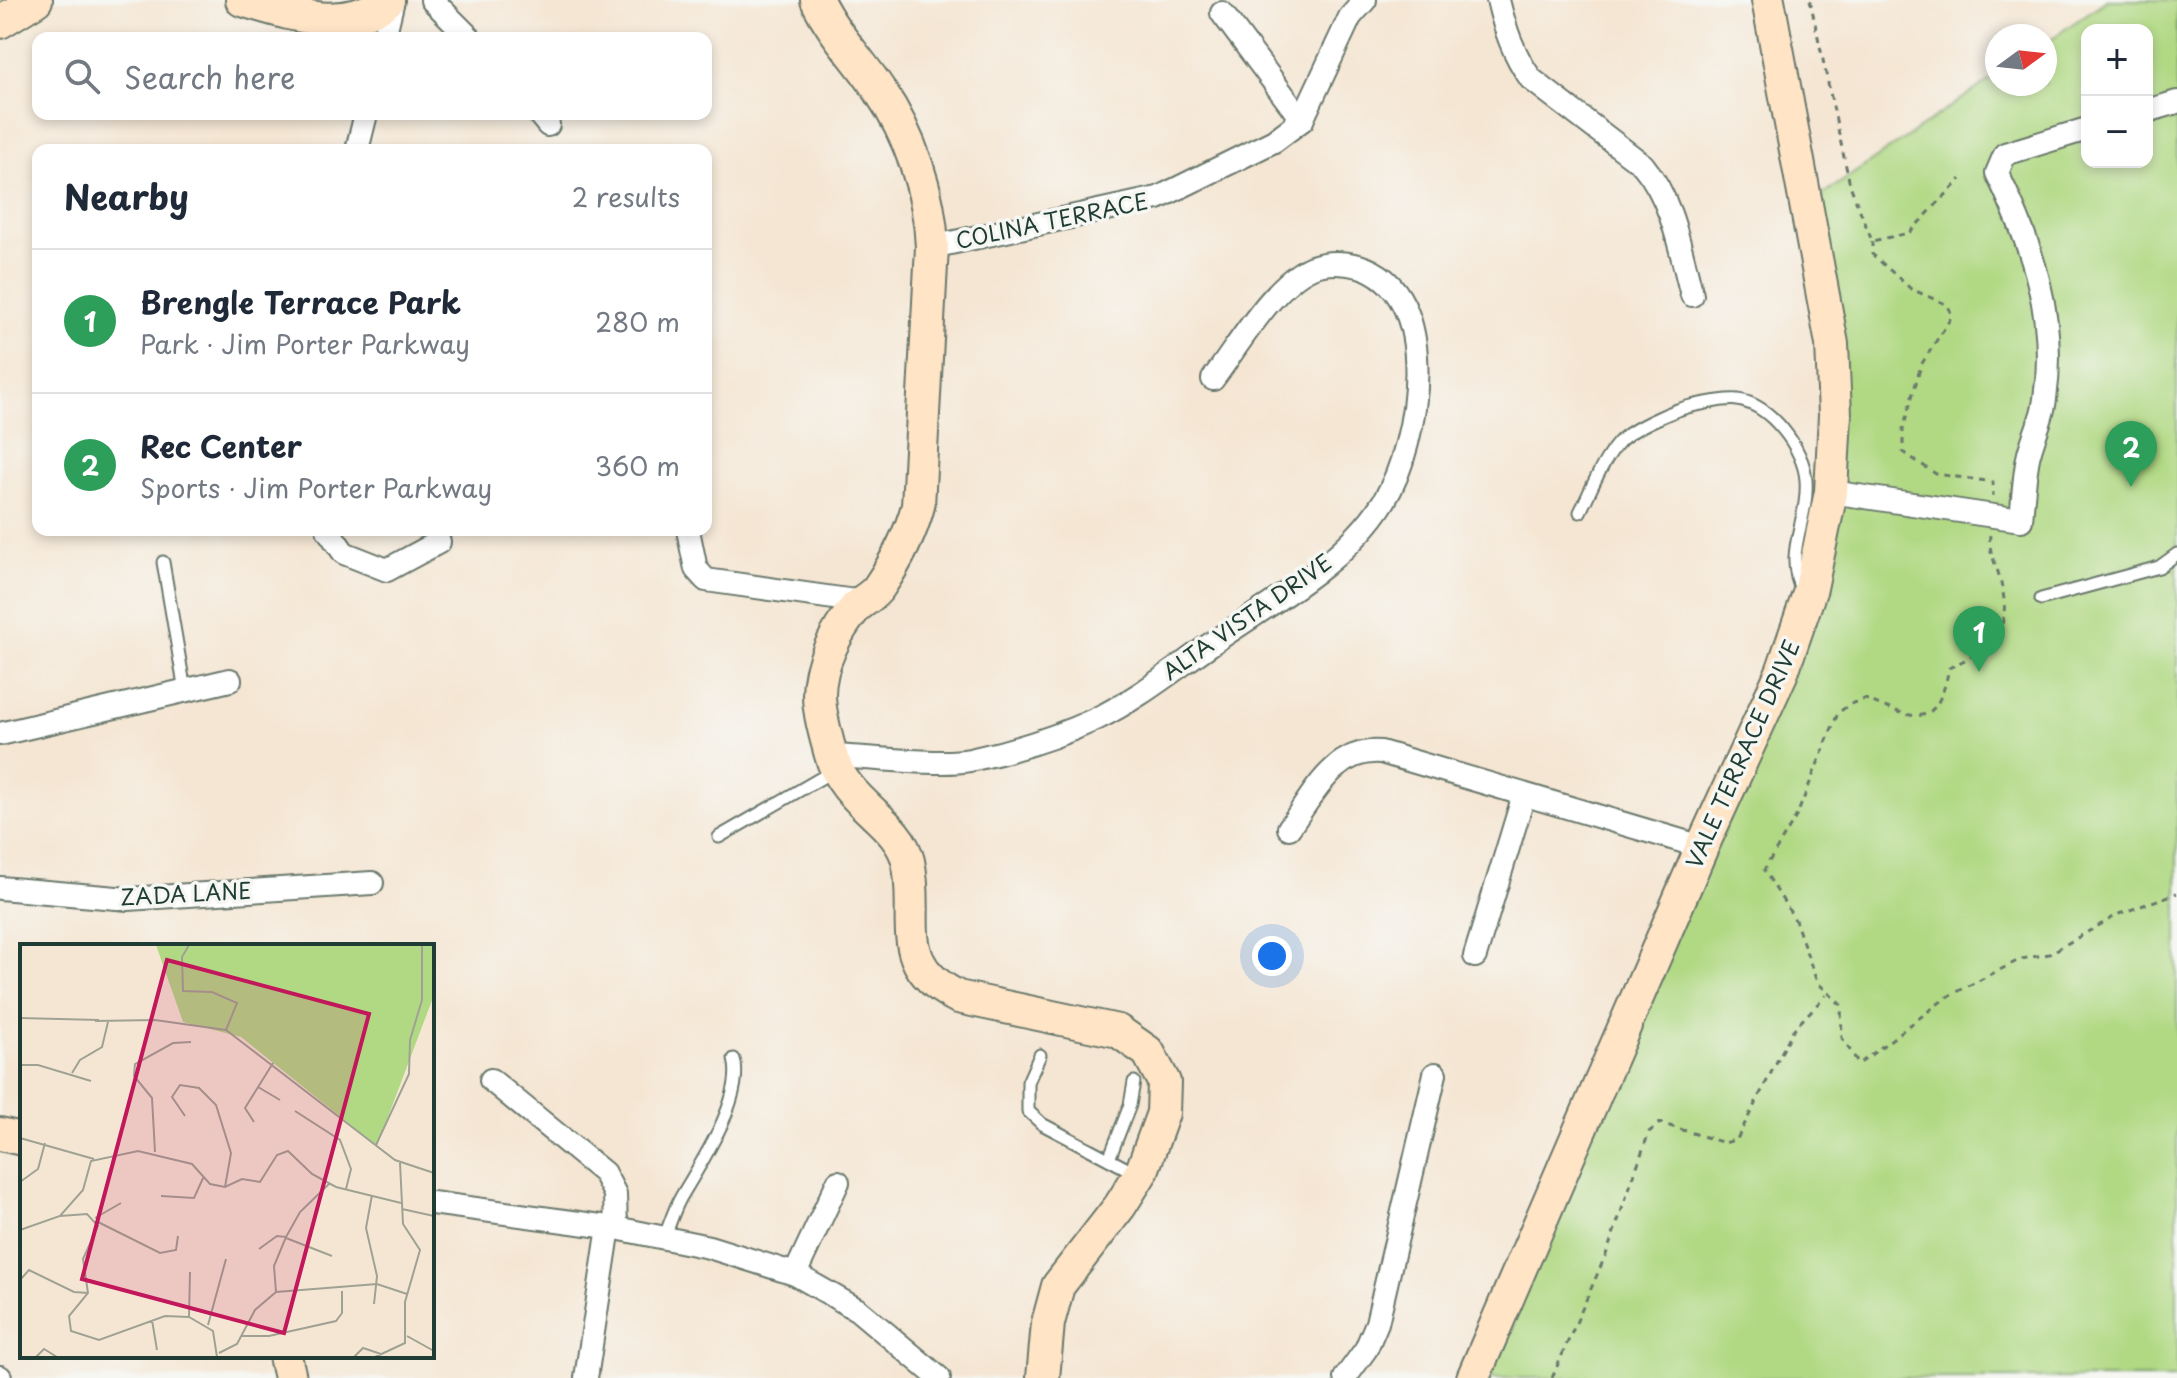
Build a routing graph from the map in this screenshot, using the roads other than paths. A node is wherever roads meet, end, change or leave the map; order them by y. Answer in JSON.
{"nodes":[{"id":1,"x":36,"y":0,"type":"edge"},
{"id":2,"x":242,"y":0,"type":"edge"},
{"id":3,"x":390,"y":0,"type":"edge"},
{"id":4,"x":432,"y":0,"type":"edge"},
{"id":5,"x":817,"y":0,"type":"edge"},
{"id":6,"x":1365,"y":0,"type":"edge"},
{"id":7,"x":1498,"y":0,"type":"edge"},
{"id":8,"x":1768,"y":0,"type":"edge"},
{"id":9,"x":1222,"y":13,"type":"dead end"},
{"id":10,"x":0,"y":22,"type":"edge"},
{"id":11,"x":385,"y":32,"type":"edge"},
{"id":12,"x":464,"y":32,"type":"edge"},
{"id":13,"x":2177,"y":102,"type":"edge"},
{"id":14,"x":2153,"y":109,"type":"edge"},
{"id":15,"x":364,"y":120,"type":"edge"},
{"id":16,"x":1302,"y":120,"type":"junction"},
{"id":17,"x":2081,"y":131,"type":"edge"},
{"id":18,"x":358,"y":144,"type":"edge"},
{"id":19,"x":932,"y":247,"type":"junction"},
{"id":20,"x":1692,"y":295,"type":"dead end"},
{"id":21,"x":1213,"y":379,"type":"dead end"},
{"id":22,"x":1831,"y":492,"type":"junction"},
{"id":23,"x":1580,"y":512,"type":"dead end"},
{"id":24,"x":332,"y":536,"type":"edge"},
{"id":25,"x":689,"y":536,"type":"edge"},
{"id":26,"x":439,"y":542,"type":"dead end"},
{"id":27,"x":2177,"y":554,"type":"edge"},
{"id":28,"x":163,"y":562,"type":"dead end"},
{"id":29,"x":2041,"y":599,"type":"dead end"},
{"id":30,"x":862,"y":602,"type":"junction"},
{"id":31,"x":1807,"y":602,"type":"junction"},
{"id":32,"x":230,"y":680,"type":"dead end"},
{"id":33,"x":185,"y":691,"type":"junction"},
{"id":34,"x":0,"y":734,"type":"edge"},
{"id":35,"x":834,"y":762,"type":"junction"},
{"id":36,"x":1524,"y":795,"type":"junction"},
{"id":37,"x":1289,"y":828,"type":"dead end"},
{"id":38,"x":719,"y":837,"type":"dead end"},
{"id":39,"x":1702,"y":847,"type":"junction"},
{"id":40,"x":372,"y":883,"type":"dead end"},
{"id":41,"x":0,"y":888,"type":"edge"},
{"id":42,"x":1475,"y":956,"type":"dead end"},
{"id":43,"x":1040,"y":1055,"type":"dead end"},
{"id":44,"x":734,"y":1059,"type":"dead end"},
{"id":45,"x":1435,"y":1074,"type":"dead end"},
{"id":46,"x":491,"y":1080,"type":"dead end"},
{"id":47,"x":1134,"y":1082,"type":"dead end"},
{"id":48,"x":0,"y":1134,"type":"edge"},
{"id":49,"x":20,"y":1139,"type":"edge"},
{"id":50,"x":1109,"y":1159,"type":"junction"},
{"id":51,"x":1139,"y":1176,"type":"junction"},
{"id":52,"x":838,"y":1182,"type":"dead end"},
{"id":53,"x":434,"y":1203,"type":"edge"},
{"id":54,"x":613,"y":1228,"type":"junction"},
{"id":55,"x":664,"y":1238,"type":"junction"},
{"id":56,"x":795,"y":1274,"type":"junction"},
{"id":57,"x":285,"y":1358,"type":"edge"},
{"id":58,"x":290,"y":1378,"type":"edge"},
{"id":59,"x":586,"y":1378,"type":"edge"},
{"id":60,"x":939,"y":1378,"type":"edge"},
{"id":61,"x":1043,"y":1378,"type":"edge"},
{"id":62,"x":1345,"y":1378,"type":"edge"},
{"id":63,"x":1473,"y":1378,"type":"edge"}],
"edges":[{"from":1,"to":10,"type":"street"},
{"from":2,"to":3,"type":"street"},
{"from":3,"to":11,"type":"street"},
{"from":4,"to":12,"type":"street"},
{"from":5,"to":19,"type":"street"},
{"from":6,"to":16,"type":"street","name":"COLINA TERRACE"},
{"from":7,"to":20,"type":"street"},
{"from":8,"to":22,"type":"street","name":"VALE TERRACE DRIVE"},
{"from":9,"to":16,"type":"street"},
{"from":13,"to":14,"type":"street"},
{"from":15,"to":18,"type":"street"},
{"from":16,"to":19,"type":"street","name":"COLINA TERRACE"},
{"from":17,"to":22,"type":"street"},
{"from":19,"to":30,"type":"street"},
{"from":21,"to":35,"type":"street","name":"ALTA VISTA DRIVE"},
{"from":22,"to":31,"type":"street","name":"VALE TERRACE DRIVE"},
{"from":23,"to":31,"type":"lane"},
{"from":24,"to":26,"type":"street"},
{"from":25,"to":30,"type":"street"},
{"from":27,"to":29,"type":"lane"},
{"from":28,"to":33,"type":"lane"},
{"from":30,"to":35,"type":"street"},
{"from":31,"to":39,"type":"street","name":"VALE TERRACE DRIVE"},
{"from":32,"to":33,"type":"street"},
{"from":33,"to":34,"type":"street"},
{"from":35,"to":38,"type":"lane"},
{"from":35,"to":51,"type":"street"},
{"from":36,"to":37,"type":"street"},
{"from":36,"to":39,"type":"street"},
{"from":36,"to":42,"type":"street"},
{"from":39,"to":63,"type":"street","name":"VALE TERRACE DRIVE"},
{"from":40,"to":41,"type":"street","name":"ZADA LANE"},
{"from":43,"to":50,"type":"lane"},
{"from":44,"to":55,"type":"lane"},
{"from":45,"to":62,"type":"street"},
{"from":46,"to":54,"type":"street"},
{"from":47,"to":50,"type":"lane"},
{"from":48,"to":49,"type":"street"},
{"from":50,"to":51,"type":"lane"},
{"from":51,"to":61,"type":"street"},
{"from":52,"to":56,"type":"street"},
{"from":53,"to":54,"type":"street"},
{"from":54,"to":55,"type":"street"},
{"from":54,"to":59,"type":"street"},
{"from":55,"to":56,"type":"street"},
{"from":56,"to":60,"type":"street"},
{"from":57,"to":58,"type":"street"}]}
